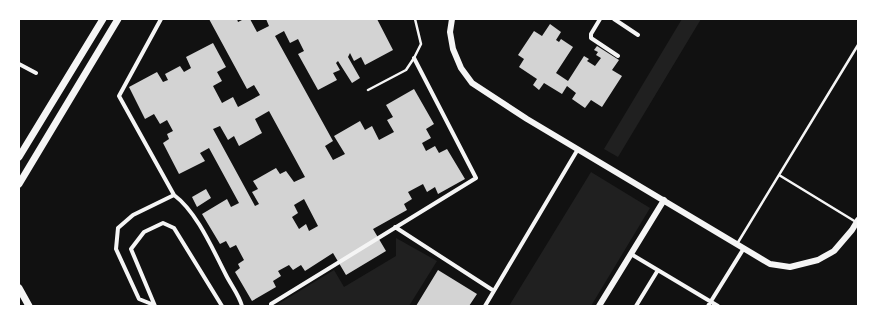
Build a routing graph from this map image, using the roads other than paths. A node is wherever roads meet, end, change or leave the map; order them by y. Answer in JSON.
{"nodes":[{"id":1,"x":103,"y":19,"type":"edge"},
{"id":2,"x":118,"y":19,"type":"edge"},
{"id":3,"x":161,"y":19,"type":"edge"},
{"id":4,"x":415,"y":19,"type":"edge"},
{"id":5,"x":452,"y":19,"type":"edge"},
{"id":6,"x":600,"y":19,"type":"edge"},
{"id":7,"x":614,"y":19,"type":"edge"},
{"id":8,"x":638,"y":35,"type":"dead end"},
{"id":9,"x":858,"y":45,"type":"edge"},
{"id":10,"x":618,"y":56,"type":"dead end"},
{"id":11,"x":414,"y":58,"type":"junction"},
{"id":12,"x":19,"y":64,"type":"edge"},
{"id":13,"x":36,"y":74,"type":"dead end"},
{"id":14,"x":368,"y":90,"type":"dead end"},
{"id":15,"x":578,"y":149,"type":"junction"},
{"id":16,"x":19,"y":157,"type":"edge"},
{"id":17,"x":779,"y":175,"type":"junction"},
{"id":18,"x":19,"y":184,"type":"edge"},
{"id":19,"x":174,"y":195,"type":"junction"},
{"id":20,"x":664,"y":200,"type":"junction"},
{"id":21,"x":857,"y":221,"type":"edge"},
{"id":22,"x":395,"y":227,"type":"junction"},
{"id":23,"x":737,"y":244,"type":"junction"},
{"id":24,"x":744,"y":248,"type":"junction"},
{"id":25,"x":631,"y":254,"type":"junction"},
{"id":26,"x":658,"y":270,"type":"junction"},
{"id":27,"x":19,"y":288,"type":"edge"},
{"id":28,"x":494,"y":291,"type":"junction"},
{"id":29,"x":710,"y":304,"type":"edge"},
{"id":30,"x":155,"y":305,"type":"edge"},
{"id":31,"x":29,"y":306,"type":"edge"},
{"id":32,"x":222,"y":306,"type":"edge"},
{"id":33,"x":242,"y":306,"type":"edge"},
{"id":34,"x":271,"y":306,"type":"edge"},
{"id":35,"x":486,"y":306,"type":"edge"},
{"id":36,"x":599,"y":306,"type":"edge"},
{"id":37,"x":636,"y":306,"type":"edge"},
{"id":38,"x":718,"y":306,"type":"edge"}],
"edges":[{"from":1,"to":16,"type":"main road"},
{"from":2,"to":18,"type":"main road"},
{"from":3,"to":19,"type":"street"},
{"from":4,"to":11,"type":"lane"},
{"from":5,"to":15,"type":"street"},
{"from":6,"to":10,"type":"street"},
{"from":7,"to":8,"type":"street"},
{"from":9,"to":17,"type":"lane"},
{"from":11,"to":14,"type":"lane"},
{"from":11,"to":22,"type":"street"},
{"from":12,"to":13,"type":"street"},
{"from":15,"to":20,"type":"street"},
{"from":15,"to":28,"type":"street"},
{"from":17,"to":21,"type":"lane"},
{"from":17,"to":23,"type":"lane"},
{"from":19,"to":30,"type":"street"},
{"from":19,"to":33,"type":"street"},
{"from":20,"to":23,"type":"street"},
{"from":20,"to":25,"type":"street"},
{"from":21,"to":24,"type":"street"},
{"from":22,"to":28,"type":"street"},
{"from":22,"to":34,"type":"street"},
{"from":23,"to":24,"type":"street"},
{"from":24,"to":29,"type":"street"},
{"from":25,"to":26,"type":"street"},
{"from":25,"to":36,"type":"street"},
{"from":26,"to":29,"type":"street"},
{"from":26,"to":37,"type":"street"},
{"from":27,"to":31,"type":"main road"},
{"from":28,"to":35,"type":"street"},
{"from":29,"to":38,"type":"street"},
{"from":30,"to":32,"type":"street"}]}
